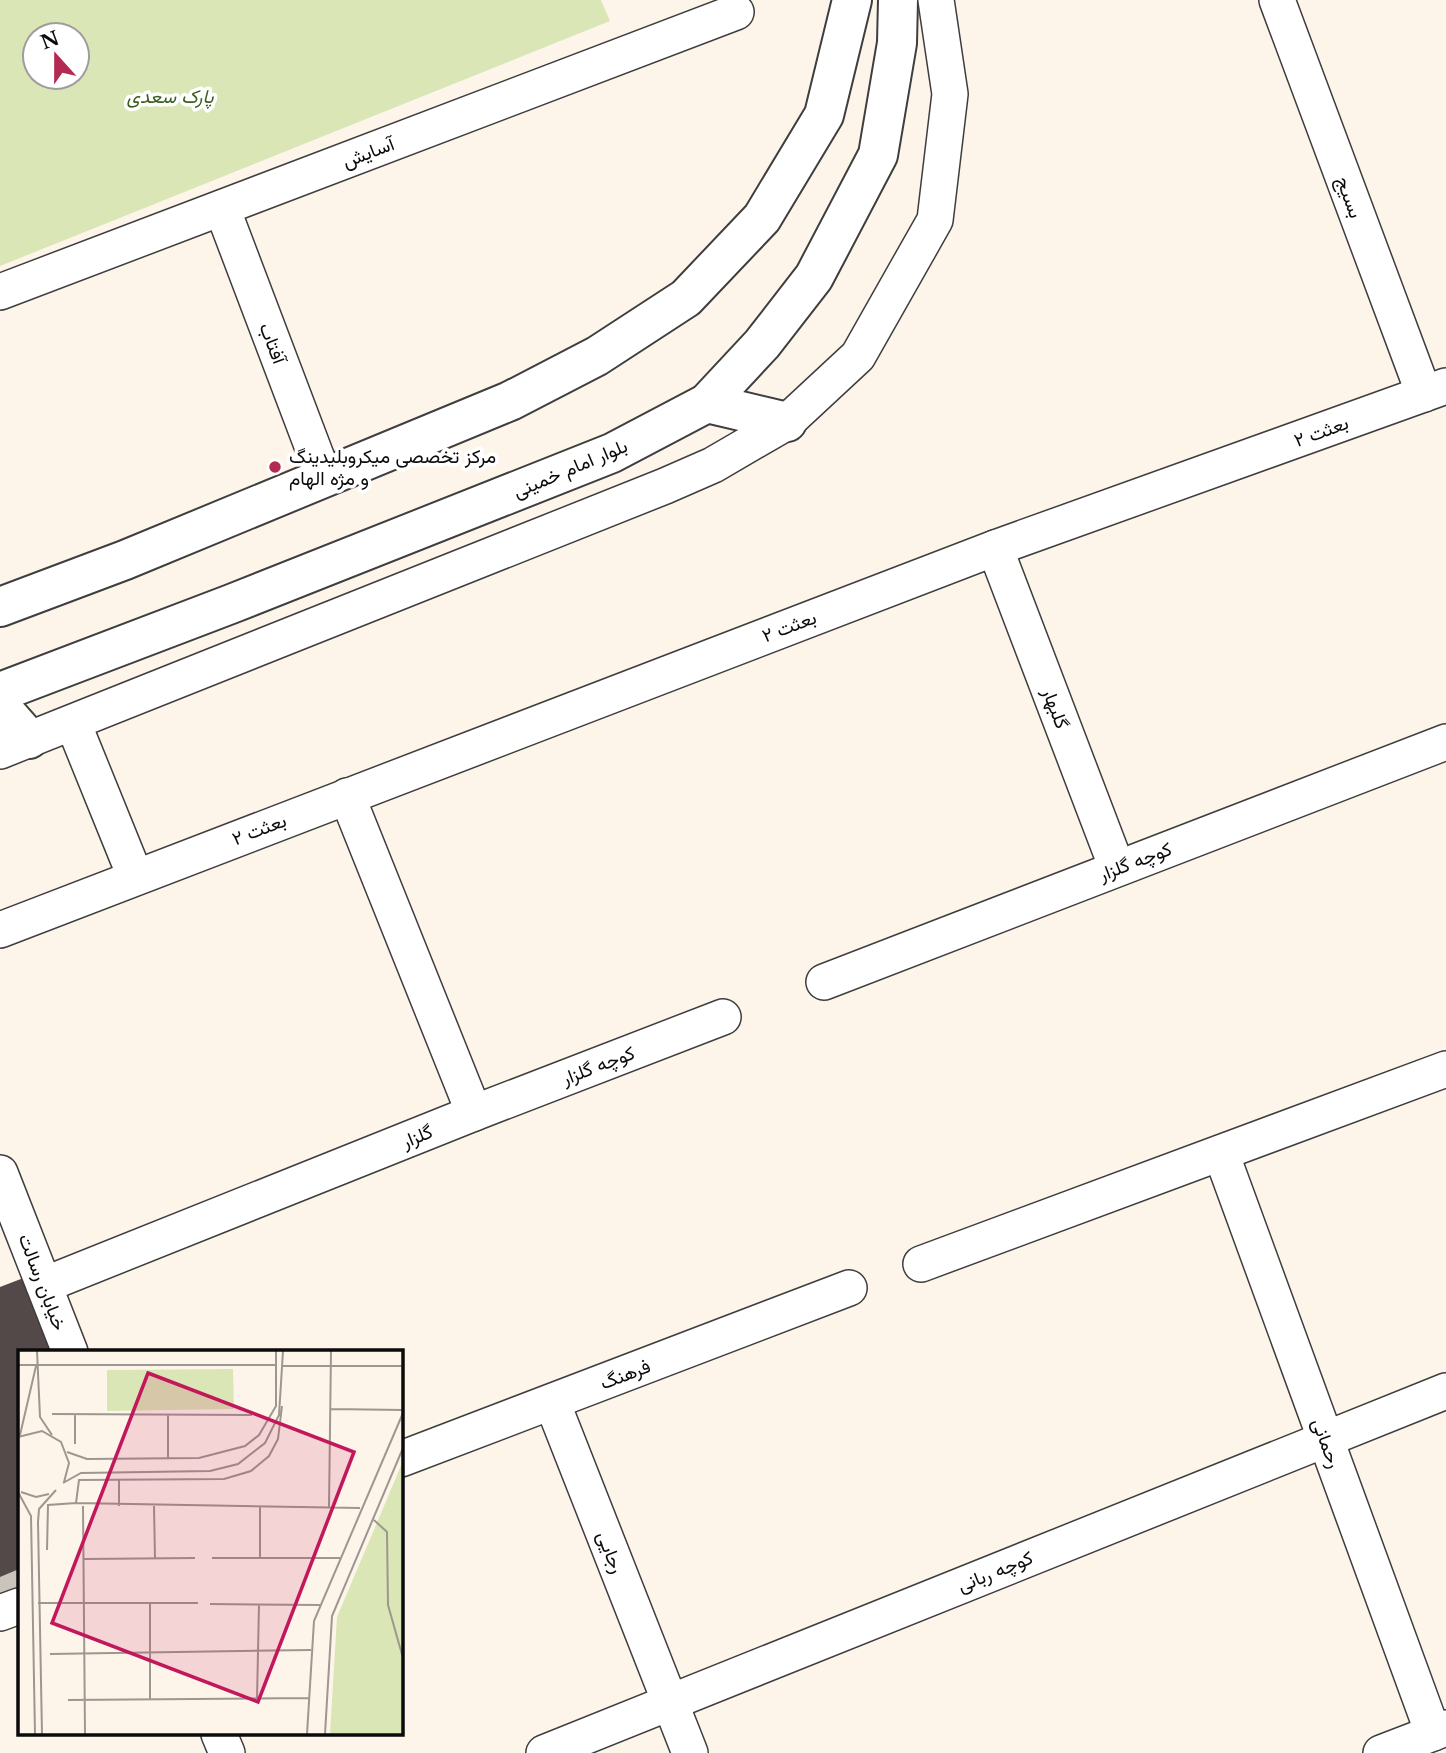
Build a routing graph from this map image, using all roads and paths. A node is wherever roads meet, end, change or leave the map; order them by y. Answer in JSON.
{"nodes":[{"id":1,"x":852,"y":0,"type":"edge"},
{"id":2,"x":898,"y":0,"type":"edge"},
{"id":3,"x":936,"y":0,"type":"edge"},
{"id":4,"x":1277,"y":0,"type":"edge"},
{"id":5,"x":736,"y":12,"type":"dead end"},
{"id":6,"x":222,"y":208,"type":"junction"},
{"id":7,"x":0,"y":292,"type":"edge"},
{"id":8,"x":1435,"y":390,"type":"edge"},
{"id":9,"x":707,"y":403,"type":"junction"},
{"id":10,"x":787,"y":422,"type":"junction"},
{"id":11,"x":324,"y":477,"type":"junction"},
{"id":12,"x":995,"y":548,"type":"junction"},
{"id":13,"x":0,"y":607,"type":"edge"},
{"id":14,"x":0,"y":692,"type":"edge"},
{"id":15,"x":0,"y":706,"type":"edge"},
{"id":16,"x":74,"y":723,"type":"junction"},
{"id":17,"x":1446,"y":742,"type":"edge"},
{"id":18,"x":15,"y":745,"type":"edge"},
{"id":19,"x":347,"y":796,"type":"junction"},
{"id":20,"x":1117,"y":867,"type":"junction"},
{"id":21,"x":135,"y":876,"type":"junction"},
{"id":22,"x":0,"y":930,"type":"edge"},
{"id":23,"x":824,"y":982,"type":"dead end"},
{"id":24,"x":723,"y":1017,"type":"dead end"},
{"id":25,"x":1446,"y":1069,"type":"edge"},
{"id":26,"x":474,"y":1113,"type":"junction"},
{"id":27,"x":1221,"y":1153,"type":"junction"},
{"id":28,"x":0,"y":1173,"type":"edge"},
{"id":29,"x":921,"y":1264,"type":"dead end"},
{"id":30,"x":44,"y":1285,"type":"junction"},
{"id":31,"x":849,"y":1289,"type":"dead end"},
{"id":32,"x":69,"y":1350,"type":"edge"},
{"id":33,"x":1446,"y":1391,"type":"edge"},
{"id":34,"x":552,"y":1402,"type":"junction"},
{"id":35,"x":1325,"y":1438,"type":"junction"},
{"id":36,"x":402,"y":1459,"type":"edge"},
{"id":37,"x":18,"y":1606,"type":"edge"},
{"id":38,"x":0,"y":1613,"type":"edge"},
{"id":39,"x":670,"y":1702,"type":"junction"},
{"id":40,"x":1439,"y":1730,"type":"edge"},
{"id":41,"x":220,"y":1736,"type":"edge"},
{"id":42,"x":226,"y":1753,"type":"edge"},
{"id":43,"x":544,"y":1753,"type":"edge"},
{"id":44,"x":690,"y":1753,"type":"edge"},
{"id":45,"x":1381,"y":1753,"type":"edge"}],
"edges":[{"from":1,"to":11,"type":"street"},
{"from":2,"to":9,"type":"street","name":"بلوار امام خمینی"},
{"from":3,"to":10,"type":"street"},
{"from":4,"to":8,"type":"street","name":"بسیج"},
{"from":5,"to":6,"type":"street","name":"آسایش"},
{"from":6,"to":7,"type":"street","name":"آسایش"},
{"from":6,"to":11,"type":"street","name":"آفتاب"},
{"from":8,"to":12,"type":"street","name":"بعثت ۲"},
{"from":9,"to":10,"type":"street"},
{"from":9,"to":14,"type":"street","name":"بلوار امام خمینی"},
{"from":10,"to":16,"type":"street"},
{"from":11,"to":13,"type":"street"},
{"from":12,"to":19,"type":"street","name":"بعثت ۲"},
{"from":12,"to":20,"type":"street","name":"گلبهار"},
{"from":15,"to":18,"type":"street"},
{"from":16,"to":18,"type":"street"},
{"from":16,"to":21,"type":"street"},
{"from":17,"to":20,"type":"street","name":"کوچه گلزار"},
{"from":19,"to":21,"type":"street","name":"بعثت ۲"},
{"from":19,"to":26,"type":"street"},
{"from":20,"to":23,"type":"street","name":"کوچه گلزار"},
{"from":21,"to":22,"type":"street","name":"بعثت ۲"},
{"from":24,"to":26,"type":"street","name":"کوچه گلزار"},
{"from":25,"to":27,"type":"street"},
{"from":26,"to":30,"type":"street","name":"گلزار"},
{"from":27,"to":29,"type":"street"},
{"from":27,"to":35,"type":"street","name":"رحمانی"},
{"from":28,"to":30,"type":"street","name":"خیابان رسالت"},
{"from":30,"to":32,"type":"street","name":"خیابان رسالت"},
{"from":31,"to":34,"type":"street","name":"فرهنگ"},
{"from":33,"to":35,"type":"street","name":"کوچه ربانی"},
{"from":34,"to":36,"type":"street","name":"فرهنگ"},
{"from":34,"to":39,"type":"street","name":"رجایی"},
{"from":35,"to":39,"type":"street","name":"کوچه ربانی"},
{"from":35,"to":40,"type":"street","name":"رحمانی"},
{"from":37,"to":38,"type":"street"},
{"from":39,"to":43,"type":"street","name":"کوچه ربانی"},
{"from":39,"to":44,"type":"street","name":"رجایی"},
{"from":40,"to":45,"type":"street"},
{"from":41,"to":42,"type":"street"}]}
